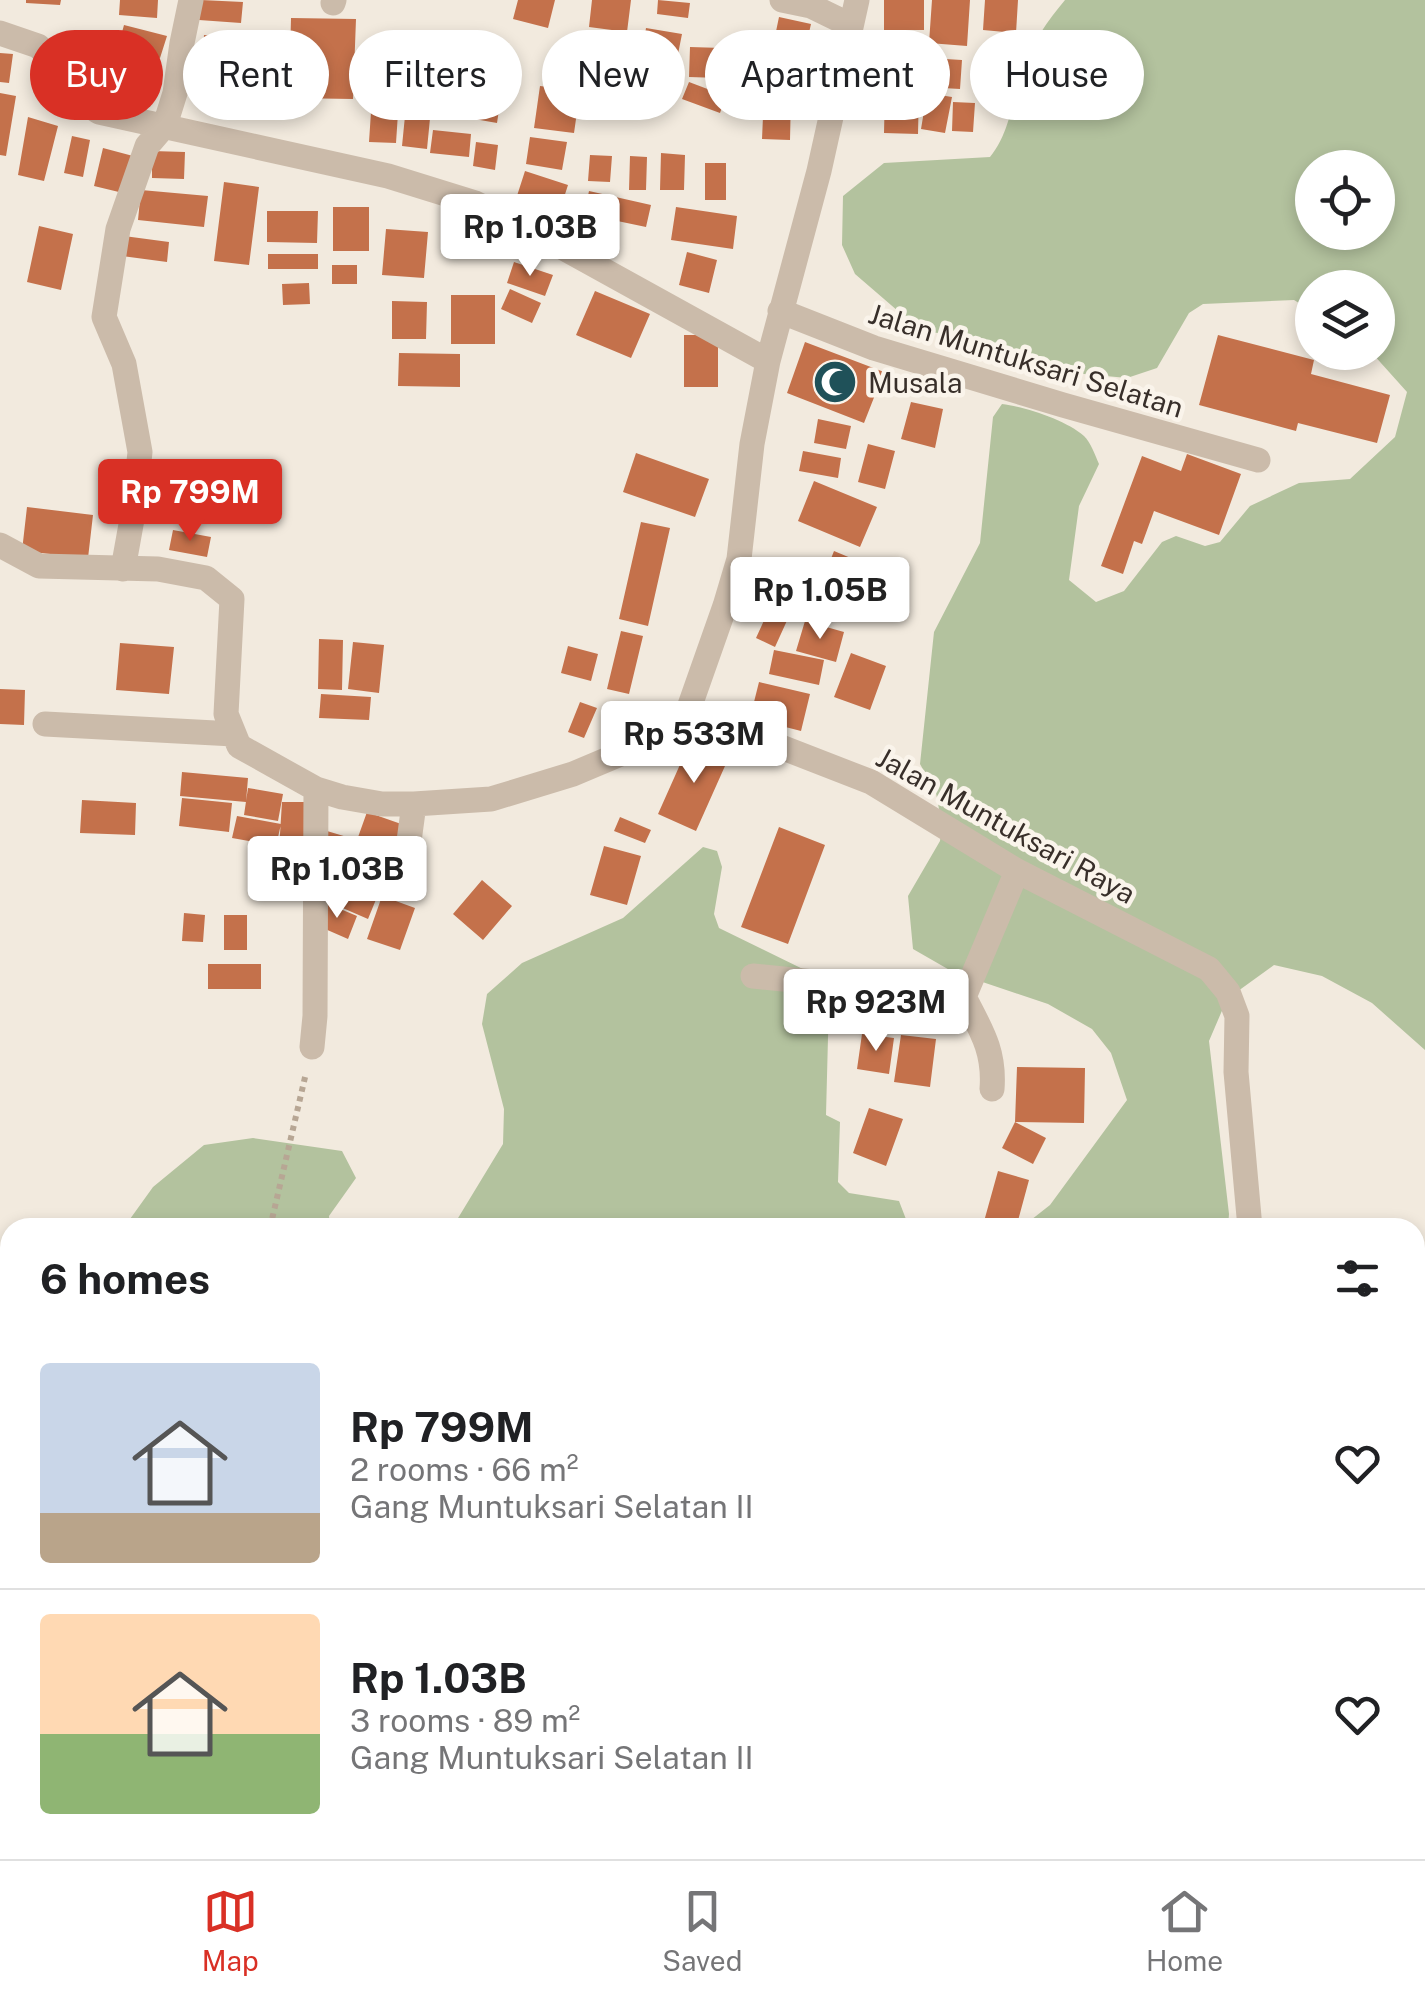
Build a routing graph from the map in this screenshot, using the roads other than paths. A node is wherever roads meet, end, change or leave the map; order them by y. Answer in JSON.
{"nodes":[{"id":1,"x":191,"y":0,"type":"edge"},
{"id":2,"x":782,"y":0,"type":"edge"},
{"id":3,"x":857,"y":0,"type":"edge"},
{"id":4,"x":850,"y":26,"type":"junction"},
{"id":5,"x":0,"y":33,"type":"edge"},
{"id":6,"x":165,"y":125,"type":"junction"},
{"id":7,"x":780,"y":311,"type":"junction"},
{"id":8,"x":768,"y":361,"type":"junction"},
{"id":9,"x":1258,"y":460,"type":"dead end"},
{"id":10,"x":0,"y":545,"type":"edge"},
{"id":11,"x":123,"y":569,"type":"junction"},
{"id":12,"x":688,"y":711,"type":"junction"},
{"id":13,"x":45,"y":724,"type":"dead end"},
{"id":14,"x":234,"y":734,"type":"junction"},
{"id":15,"x":316,"y":790,"type":"junction"},
{"id":16,"x":414,"y":804,"type":"junction"},
{"id":17,"x":407,"y":856,"type":"dead end"},
{"id":18,"x":1017,"y":871,"type":"junction"},
{"id":19,"x":753,"y":976,"type":"dead end"},
{"id":20,"x":964,"y":997,"type":"junction"},
{"id":21,"x":312,"y":1046,"type":"road end"},
{"id":22,"x":992,"y":1089,"type":"dead end"},
{"id":23,"x":1249,"y":1218,"type":"edge"}],
"edges":[{"from":1,"to":6,"type":"street"},
{"from":2,"to":4,"type":"street"},
{"from":3,"to":4,"type":"street"},
{"from":4,"to":7,"type":"street"},
{"from":5,"to":6,"type":"street"},
{"from":6,"to":8,"type":"street"},
{"from":6,"to":11,"type":"street"},
{"from":7,"to":8,"type":"street"},
{"from":7,"to":9,"type":"street","name":"Jalan Muntuksari Selatan"},
{"from":8,"to":12,"type":"street"},
{"from":10,"to":11,"type":"street"},
{"from":11,"to":14,"type":"street"},
{"from":12,"to":16,"type":"street"},
{"from":12,"to":18,"type":"street","name":"Jalan Muntuksari Raya"},
{"from":13,"to":14,"type":"street"},
{"from":14,"to":15,"type":"street"},
{"from":15,"to":16,"type":"street"},
{"from":15,"to":21,"type":"street"},
{"from":16,"to":17,"type":"street"},
{"from":18,"to":20,"type":"street"},
{"from":18,"to":23,"type":"street","name":"Jalan Muntuksari Raya"},
{"from":19,"to":20,"type":"street"},
{"from":20,"to":22,"type":"street"}]}
